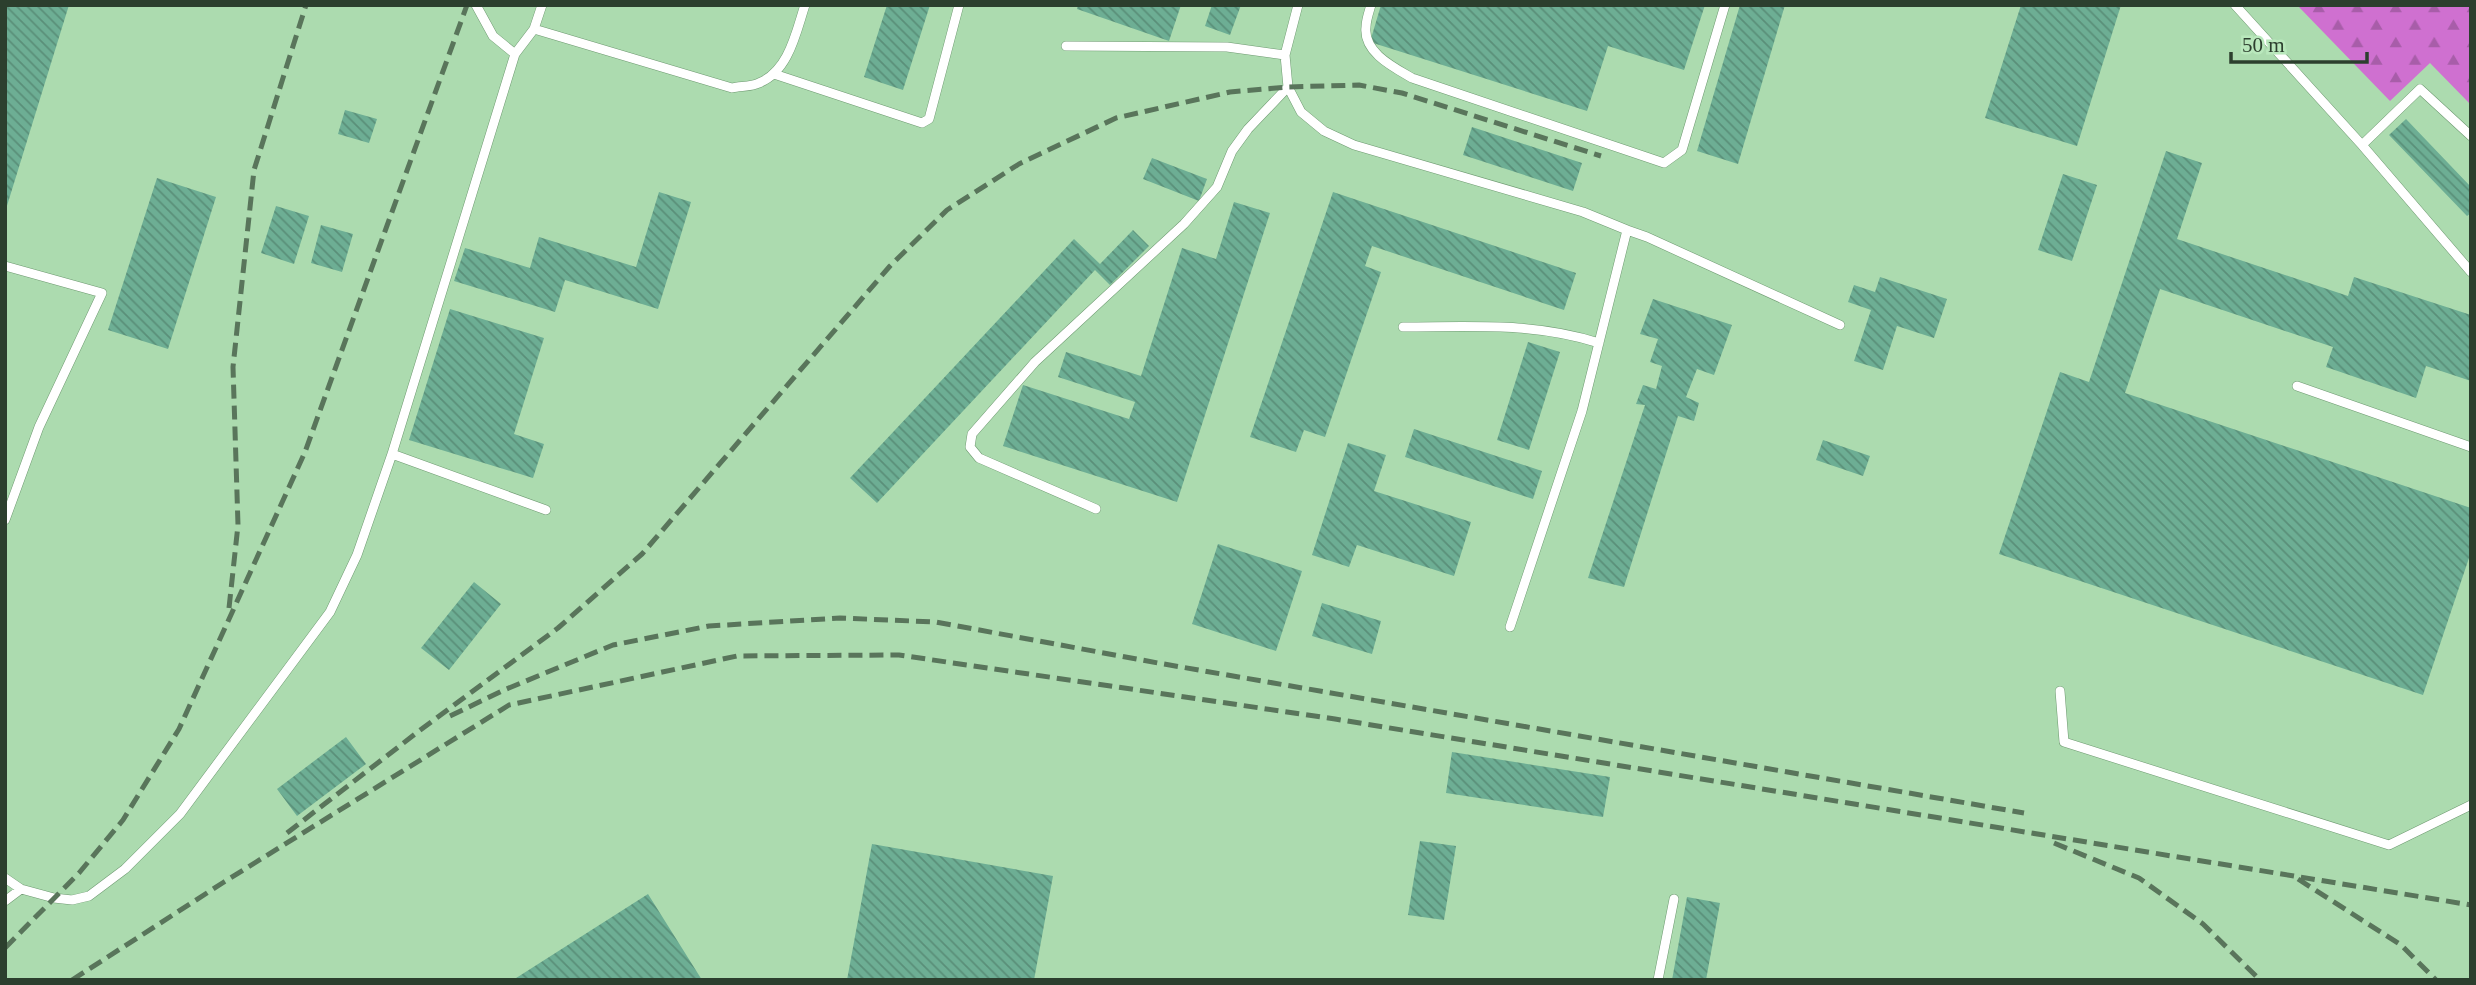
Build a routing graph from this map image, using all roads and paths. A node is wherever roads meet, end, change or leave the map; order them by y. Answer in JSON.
{"nodes":[{"id":1,"x":475,"y":5,"type":"edge"},
{"id":2,"x":542,"y":5,"type":"edge"},
{"id":3,"x":805,"y":5,"type":"edge"},
{"id":4,"x":959,"y":5,"type":"edge"},
{"id":5,"x":1298,"y":5,"type":"edge"},
{"id":6,"x":1371,"y":5,"type":"edge"},
{"id":7,"x":1725,"y":5,"type":"edge"},
{"id":8,"x":2235,"y":5,"type":"edge"},
{"id":9,"x":534,"y":29,"type":"junction"},
{"id":10,"x":1066,"y":46,"type":"dead end"},
{"id":11,"x":515,"y":54,"type":"junction"},
{"id":12,"x":1285,"y":55,"type":"junction"},
{"id":13,"x":774,"y":74,"type":"junction"},
{"id":14,"x":1288,"y":87,"type":"junction"},
{"id":15,"x":2471,"y":136,"type":"edge"},
{"id":16,"x":2362,"y":145,"type":"junction"},
{"id":17,"x":1627,"y":230,"type":"junction"},
{"id":18,"x":5,"y":266,"type":"edge"},
{"id":19,"x":2471,"y":272,"type":"edge"},
{"id":20,"x":1840,"y":325,"type":"dead end"},
{"id":21,"x":1403,"y":327,"type":"dead end"},
{"id":22,"x":1599,"y":343,"type":"junction"},
{"id":23,"x":2297,"y":386,"type":"dead end"},
{"id":24,"x":2471,"y":447,"type":"edge"},
{"id":25,"x":393,"y":454,"type":"junction"},
{"id":26,"x":1096,"y":509,"type":"dead end"},
{"id":27,"x":546,"y":510,"type":"dead end"},
{"id":28,"x":5,"y":520,"type":"edge"},
{"id":29,"x":1510,"y":627,"type":"dead end"},
{"id":30,"x":2060,"y":691,"type":"dead end"},
{"id":31,"x":2471,"y":805,"type":"edge"},
{"id":32,"x":5,"y":878,"type":"edge"},
{"id":33,"x":21,"y":889,"type":"junction"},
{"id":34,"x":1674,"y":899,"type":"dead end"},
{"id":35,"x":5,"y":901,"type":"edge"},
{"id":36,"x":1658,"y":980,"type":"edge"}],
"edges":[{"from":1,"to":11,"type":"lane"},
{"from":2,"to":9,"type":"lane"},
{"from":3,"to":13,"type":"lane"},
{"from":4,"to":13,"type":"lane"},
{"from":5,"to":12,"type":"lane"},
{"from":6,"to":7,"type":"lane"},
{"from":8,"to":16,"type":"lane"},
{"from":9,"to":11,"type":"lane"},
{"from":9,"to":13,"type":"lane"},
{"from":10,"to":12,"type":"lane"},
{"from":11,"to":25,"type":"lane"},
{"from":12,"to":14,"type":"lane"},
{"from":14,"to":17,"type":"lane"},
{"from":14,"to":26,"type":"lane"},
{"from":15,"to":16,"type":"lane"},
{"from":16,"to":19,"type":"lane"},
{"from":17,"to":20,"type":"lane"},
{"from":17,"to":22,"type":"lane"},
{"from":18,"to":28,"type":"lane"},
{"from":21,"to":22,"type":"lane"},
{"from":22,"to":29,"type":"lane"},
{"from":23,"to":24,"type":"lane"},
{"from":25,"to":27,"type":"lane"},
{"from":25,"to":33,"type":"lane"},
{"from":30,"to":31,"type":"lane"},
{"from":32,"to":33,"type":"lane"},
{"from":33,"to":35,"type":"lane"},
{"from":34,"to":36,"type":"lane"}]}
